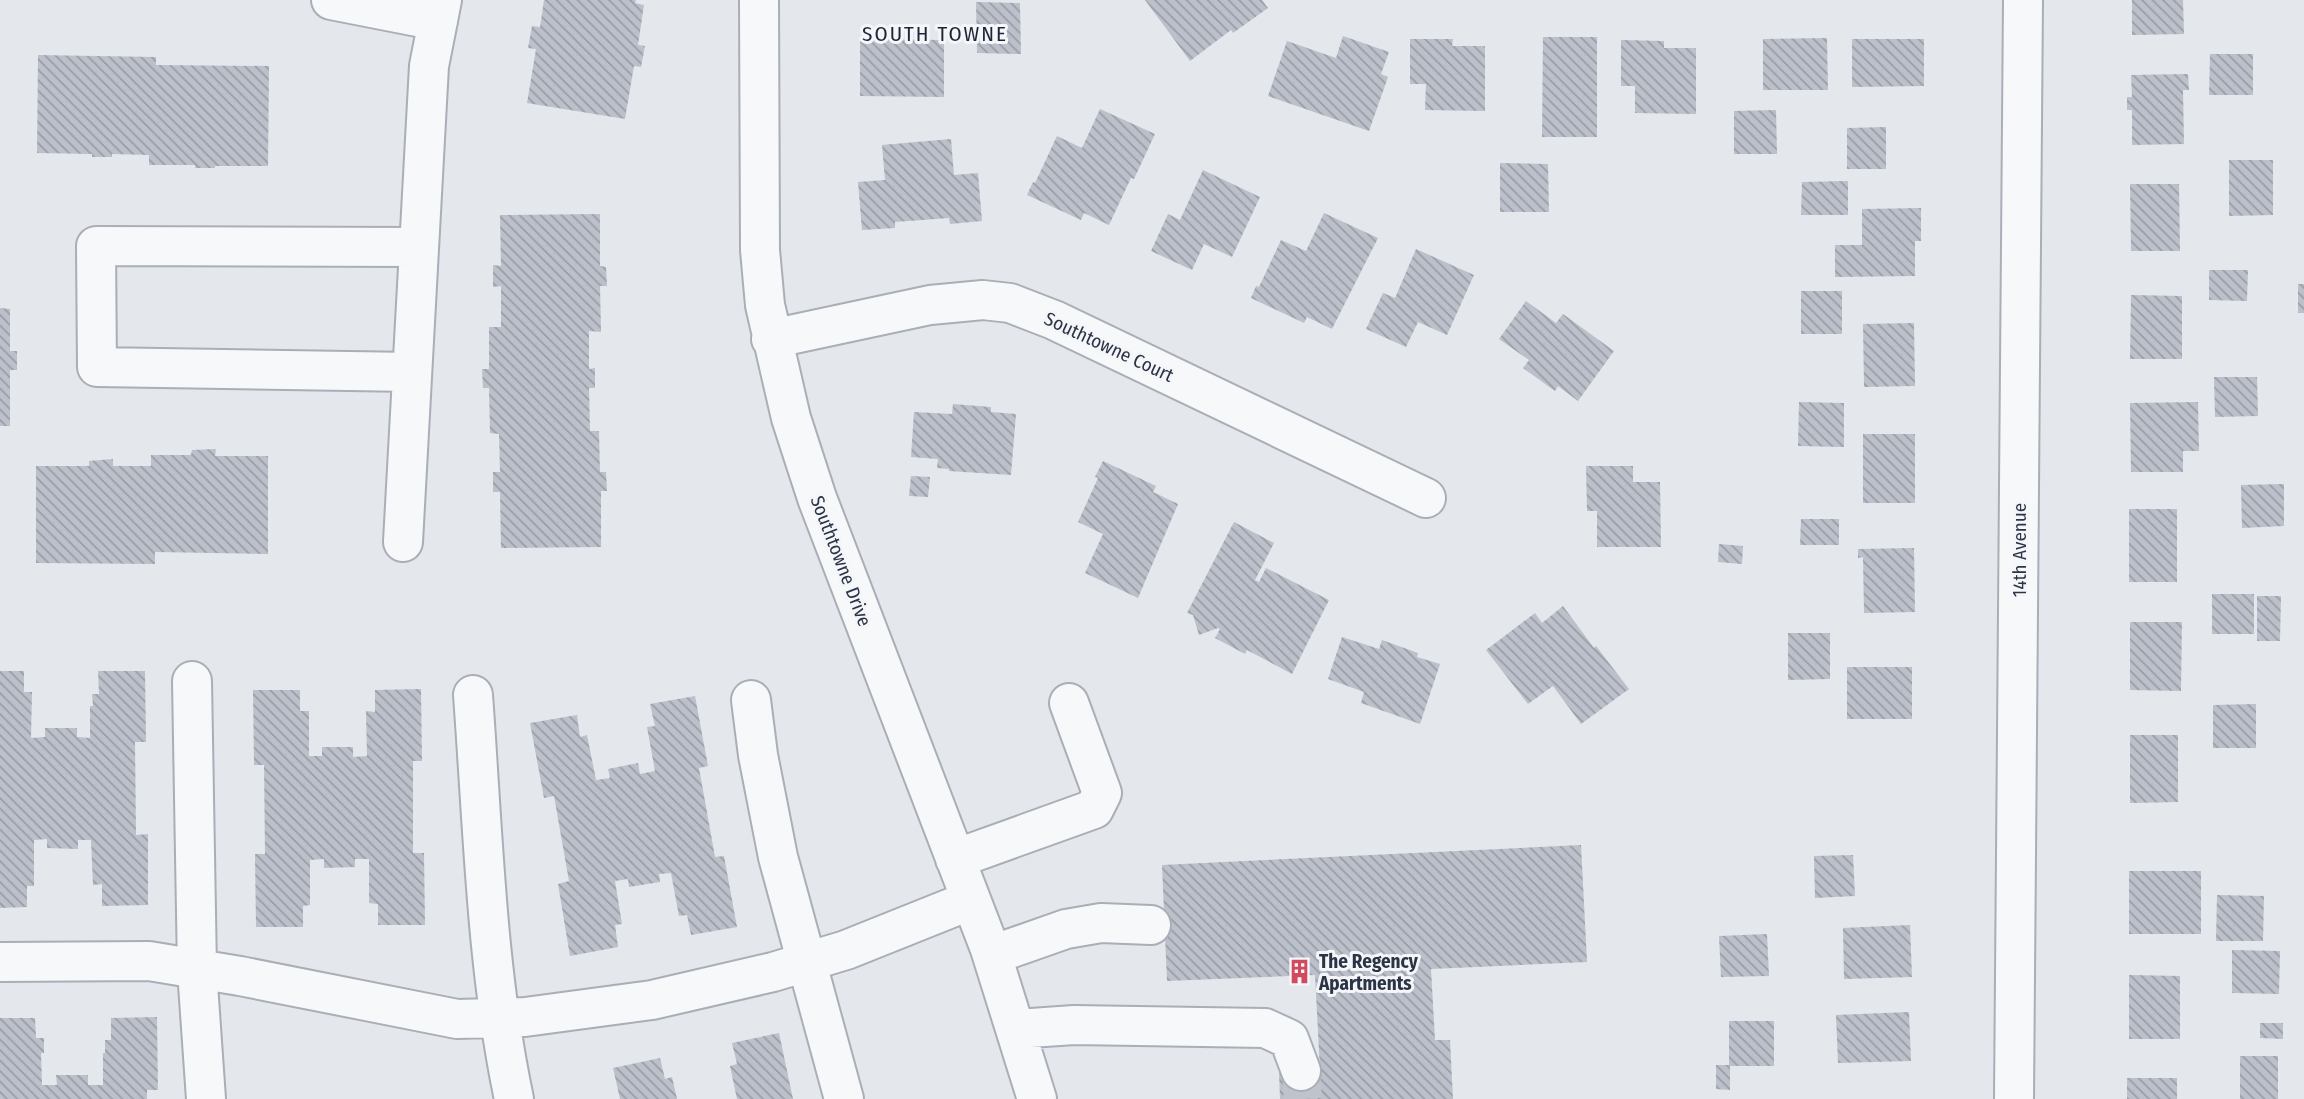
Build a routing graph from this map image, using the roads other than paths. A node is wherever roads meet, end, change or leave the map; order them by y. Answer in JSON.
{"nodes":[{"id":1,"x":331,"y":0,"type":"edge"},
{"id":2,"x":759,"y":0,"type":"edge"},
{"id":3,"x":2023,"y":0,"type":"edge"},
{"id":4,"x":440,"y":10,"type":"edge"},
{"id":5,"x":419,"y":247,"type":"junction"},
{"id":6,"x":771,"y":339,"type":"junction"},
{"id":7,"x":412,"y":372,"type":"junction"},
{"id":8,"x":1426,"y":498,"type":"dead end"},
{"id":9,"x":402,"y":542,"type":"dead end"},
{"id":10,"x":192,"y":681,"type":"dead end"},
{"id":11,"x":473,"y":695,"type":"dead end"},
{"id":12,"x":751,"y":700,"type":"dead end"},
{"id":13,"x":1069,"y":703,"type":"dead end"},
{"id":14,"x":955,"y":859,"type":"junction"},
{"id":15,"x":971,"y":900,"type":"junction"},
{"id":16,"x":1151,"y":925,"type":"dead end"},
{"id":17,"x":992,"y":955,"type":"junction"},
{"id":18,"x":0,"y":962,"type":"edge"},
{"id":19,"x":807,"y":962,"type":"junction"},
{"id":20,"x":198,"y":970,"type":"junction"},
{"id":21,"x":499,"y":1018,"type":"junction"},
{"id":22,"x":1016,"y":1029,"type":"junction"},
{"id":23,"x":1301,"y":1070,"type":"tunnel mouth"},
{"id":24,"x":206,"y":1099,"type":"edge"},
{"id":25,"x":514,"y":1099,"type":"edge"},
{"id":26,"x":844,"y":1099,"type":"edge"},
{"id":27,"x":1037,"y":1099,"type":"edge"},
{"id":28,"x":2014,"y":1099,"type":"edge"}],
"edges":[{"from":1,"to":4,"type":"street"},
{"from":2,"to":6,"type":"street","name":"Southtowne Drive"},
{"from":3,"to":28,"type":"street","name":"14th Avenue"},
{"from":4,"to":5,"type":"street"},
{"from":5,"to":7,"type":"street"},
{"from":5,"to":7,"type":"street"},
{"from":6,"to":8,"type":"street","name":"Southtowne Court"},
{"from":6,"to":14,"type":"street","name":"Southtowne Drive"},
{"from":7,"to":9,"type":"street"},
{"from":10,"to":20,"type":"street"},
{"from":11,"to":21,"type":"street"},
{"from":12,"to":19,"type":"street"},
{"from":13,"to":14,"type":"street"},
{"from":14,"to":15,"type":"street","name":"Southtowne Drive"},
{"from":15,"to":17,"type":"street","name":"Southtowne Drive"},
{"from":15,"to":19,"type":"street"},
{"from":16,"to":17,"type":"street"},
{"from":17,"to":22,"type":"street","name":"Southtowne Drive"},
{"from":18,"to":20,"type":"street"},
{"from":19,"to":21,"type":"street"},
{"from":19,"to":26,"type":"street"},
{"from":20,"to":21,"type":"street"},
{"from":20,"to":24,"type":"street"},
{"from":21,"to":25,"type":"street"},
{"from":22,"to":23,"type":"street"},
{"from":22,"to":27,"type":"street","name":"Southtowne Drive"}]}
